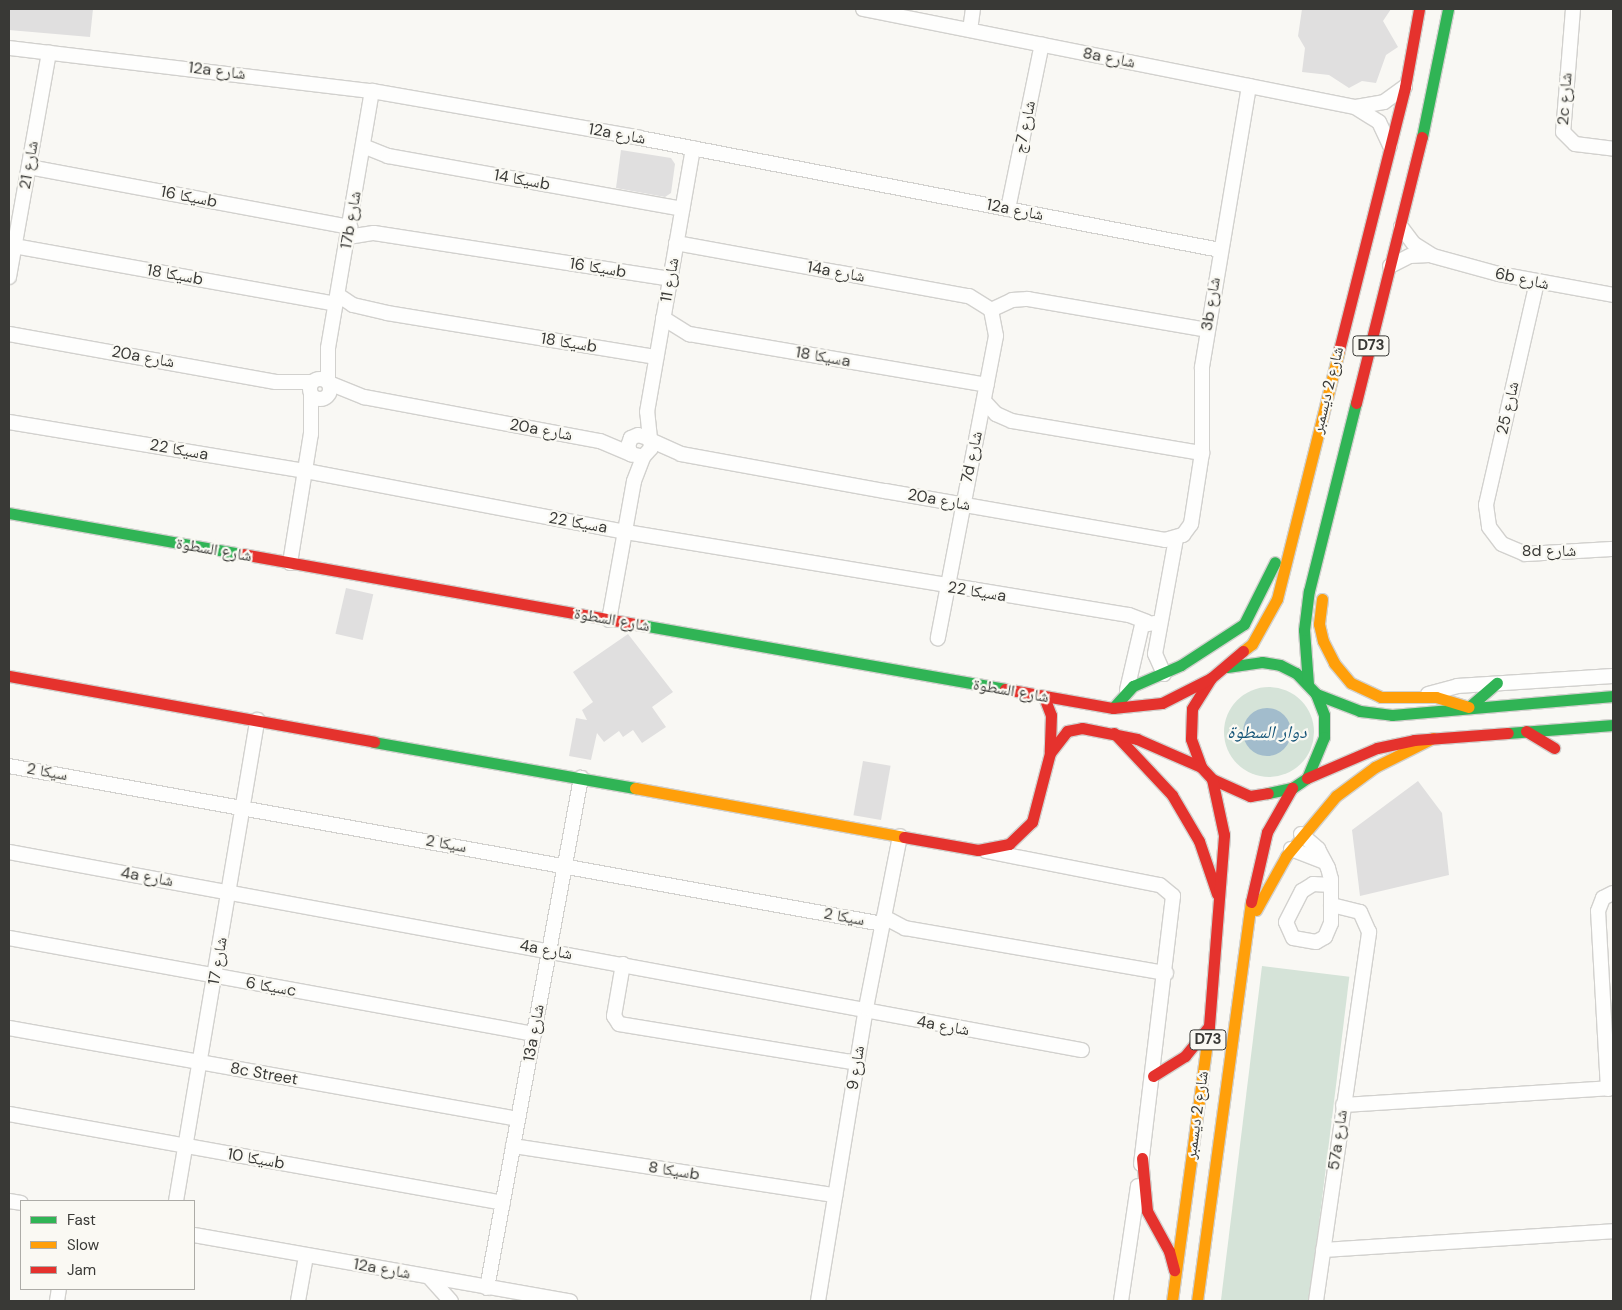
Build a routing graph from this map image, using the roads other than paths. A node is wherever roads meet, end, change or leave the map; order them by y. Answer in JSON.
{"nodes":[{"id":1,"x":863,"y":9,"type":"edge"},
{"id":2,"x":973,"y":9,"type":"edge"},
{"id":3,"x":1419,"y":9,"type":"edge"},
{"id":4,"x":1448,"y":9,"type":"edge"},
{"id":5,"x":1573,"y":9,"type":"edge"},
{"id":6,"x":970,"y":30,"type":"junction"},
{"id":7,"x":1042,"y":44,"type":"junction"},
{"id":8,"x":9,"y":48,"type":"edge"},
{"id":9,"x":49,"y":53,"type":"junction"},
{"id":10,"x":1249,"y":86,"type":"junction"},
{"id":11,"x":1405,"y":87,"type":"junction"},
{"id":12,"x":372,"y":91,"type":"junction"},
{"id":13,"x":1355,"y":107,"type":"junction"},
{"id":14,"x":363,"y":146,"type":"junction"},
{"id":15,"x":1390,"y":146,"type":"junction"},
{"id":16,"x":693,"y":148,"type":"junction"},
{"id":17,"x":1613,"y":149,"type":"edge"},
{"id":18,"x":28,"y":167,"type":"junction"},
{"id":19,"x":682,"y":209,"type":"junction"},
{"id":20,"x":1008,"y":209,"type":"junction"},
{"id":21,"x":1401,"y":227,"type":"junction"},
{"id":22,"x":349,"y":232,"type":"junction"},
{"id":23,"x":676,"y":243,"type":"junction"},
{"id":24,"x":14,"y":246,"type":"junction"},
{"id":25,"x":1220,"y":250,"type":"junction"},
{"id":26,"x":1433,"y":256,"type":"junction"},
{"id":27,"x":1390,"y":266,"type":"junction"},
{"id":28,"x":9,"y":276,"type":"edge"},
{"id":29,"x":670,"y":278,"type":"junction"},
{"id":30,"x":1537,"y":282,"type":"junction"},
{"id":31,"x":1613,"y":295,"type":"edge"},
{"id":32,"x":337,"y":300,"type":"junction"},
{"id":33,"x":992,"y":310,"type":"junction"},
{"id":34,"x":663,"y":318,"type":"junction"},
{"id":35,"x":1207,"y":330,"type":"junction"},
{"id":36,"x":9,"y":334,"type":"edge"},
{"id":37,"x":328,"y":348,"type":"junction"},
{"id":38,"x":656,"y":357,"type":"junction"},
{"id":39,"x":328,"y":383,"type":"junction"},
{"id":40,"x":987,"y":385,"type":"junction"},
{"id":41,"x":316,"y":391,"type":"junction"},
{"id":42,"x":364,"y":397,"type":"junction"},
{"id":43,"x":984,"y":401,"type":"junction"},
{"id":44,"x":9,"y":422,"type":"edge"},
{"id":45,"x":641,"y":438,"type":"junction"},
{"id":46,"x":600,"y":440,"type":"junction"},
{"id":47,"x":1202,"y":453,"type":"junction"},
{"id":48,"x":681,"y":454,"type":"junction"},
{"id":49,"x":638,"y":456,"type":"junction"},
{"id":50,"x":306,"y":471,"type":"junction"},
{"id":51,"x":962,"y":504,"type":"junction"},
{"id":52,"x":9,"y":513,"type":"edge"},
{"id":53,"x":1294,"y":521,"type":"junction"},
{"id":54,"x":626,"y":532,"type":"junction"},
{"id":55,"x":1492,"y":533,"type":"joint"},
{"id":56,"x":1176,"y":538,"type":"junction"},
{"id":57,"x":1322,"y":547,"type":"junction"},
{"id":58,"x":1613,"y":549,"type":"edge"},
{"id":59,"x":290,"y":563,"type":"junction"},
{"id":60,"x":947,"y":587,"type":"junction"},
{"id":61,"x":609,"y":620,"type":"junction"},
{"id":62,"x":1153,"y":623,"type":"junction"},
{"id":63,"x":938,"y":638,"type":"dead end"},
{"id":64,"x":1227,"y":667,"type":"junction"},
{"id":65,"x":1164,"y":674,"type":"junction"},
{"id":66,"x":9,"y":676,"type":"edge"},
{"id":67,"x":1613,"y":676,"type":"edge"},
{"id":68,"x":1211,"y":678,"type":"junction"},
{"id":69,"x":1497,"y":683,"type":"junction"},
{"id":70,"x":1312,"y":688,"type":"junction"},
{"id":71,"x":1127,"y":690,"type":"junction"},
{"id":72,"x":1613,"y":696,"type":"edge"},
{"id":73,"x":1044,"y":697,"type":"junction"},
{"id":74,"x":1422,"y":697,"type":"junction"},
{"id":75,"x":1469,"y":707,"type":"junction"},
{"id":76,"x":1113,"y":708,"type":"junction"},
{"id":77,"x":257,"y":720,"type":"junction"},
{"id":78,"x":1613,"y":725,"type":"edge"},
{"id":79,"x":1526,"y":731,"type":"junction"},
{"id":80,"x":1114,"y":733,"type":"junction"},
{"id":81,"x":1433,"y":738,"type":"junction"},
{"id":82,"x":1554,"y":748,"type":"dead end"},
{"id":83,"x":1050,"y":754,"type":"junction"},
{"id":84,"x":9,"y":766,"type":"edge"},
{"id":85,"x":1201,"y":767,"type":"junction"},
{"id":86,"x":581,"y":778,"type":"junction"},
{"id":87,"x":1306,"y":778,"type":"junction"},
{"id":88,"x":1212,"y":779,"type":"junction"},
{"id":89,"x":1292,"y":788,"type":"junction"},
{"id":90,"x":243,"y":809,"type":"junction"},
{"id":91,"x":1302,"y":834,"type":"junction"},
{"id":92,"x":900,"y":836,"type":"junction"},
{"id":93,"x":1291,"y":849,"type":"junction"},
{"id":94,"x":978,"y":850,"type":"junction"},
{"id":95,"x":9,"y":852,"type":"edge"},
{"id":96,"x":1326,"y":862,"type":"junction"},
{"id":97,"x":565,"y":865,"type":"junction"},
{"id":98,"x":1331,"y":885,"type":"junction"},
{"id":99,"x":230,"y":892,"type":"junction"},
{"id":100,"x":1613,"y":893,"type":"edge"},
{"id":101,"x":1220,"y":906,"type":"junction"},
{"id":102,"x":1331,"y":909,"type":"junction"},
{"id":103,"x":883,"y":921,"type":"junction"},
{"id":104,"x":1247,"y":934,"type":"junction"},
{"id":105,"x":9,"y":938,"type":"edge"},
{"id":106,"x":549,"y":951,"type":"junction"},
{"id":107,"x":623,"y":964,"type":"junction"},
{"id":108,"x":1166,"y":973,"type":"junction"},
{"id":109,"x":215,"y":977,"type":"junction"},
{"id":110,"x":866,"y":1008,"type":"junction"},
{"id":111,"x":1210,"y":1026,"type":"junction"},
{"id":112,"x":9,"y":1028,"type":"edge"},
{"id":113,"x":534,"y":1034,"type":"junction"},
{"id":114,"x":1082,"y":1050,"type":"dead end"},
{"id":115,"x":200,"y":1062,"type":"junction"},
{"id":116,"x":857,"y":1063,"type":"junction"},
{"id":117,"x":1153,"y":1076,"type":"junction"},
{"id":118,"x":1610,"y":1088,"type":"edge"},
{"id":119,"x":1343,"y":1105,"type":"junction"},
{"id":120,"x":9,"y":1114,"type":"edge"},
{"id":121,"x":518,"y":1119,"type":"junction"},
{"id":122,"x":513,"y":1146,"type":"junction"},
{"id":123,"x":186,"y":1147,"type":"junction"},
{"id":124,"x":1142,"y":1158,"type":"junction"},
{"id":125,"x":835,"y":1195,"type":"junction"},
{"id":126,"x":176,"y":1200,"type":"edge"},
{"id":127,"x":503,"y":1202,"type":"junction"},
{"id":128,"x":1613,"y":1231,"type":"edge"},
{"id":129,"x":195,"y":1235,"type":"edge"},
{"id":130,"x":1323,"y":1250,"type":"junction"},
{"id":131,"x":306,"y":1256,"type":"junction"},
{"id":132,"x":430,"y":1278,"type":"junction"},
{"id":133,"x":1175,"y":1278,"type":"junction"},
{"id":134,"x":487,"y":1288,"type":"junction"},
{"id":135,"x":527,"y":1298,"type":"edge"},
{"id":136,"x":298,"y":1301,"type":"edge"},
{"id":137,"x":451,"y":1301,"type":"edge"},
{"id":138,"x":570,"y":1301,"type":"edge"},
{"id":139,"x":818,"y":1301,"type":"edge"},
{"id":140,"x":1121,"y":1301,"type":"edge"},
{"id":141,"x":1172,"y":1301,"type":"edge"},
{"id":142,"x":1197,"y":1301,"type":"edge"},
{"id":143,"x":1316,"y":1301,"type":"edge"}],
"edges":[{"from":1,"to":6,"type":"street","name":"8a شارع"},
{"from":2,"to":6,"type":"street"},
{"from":3,"to":11,"type":"main road","name":"شارع 2 ديسمبر","number":"D73"},
{"from":4,"to":21,"type":"main road","name":"شارع 2 ديسمبر","number":"D73"},
{"from":5,"to":17,"type":"street","name":"2c شارع"},
{"from":6,"to":7,"type":"street","name":"8a شارع"},
{"from":7,"to":10,"type":"street","name":"8a شارع"},
{"from":7,"to":20,"type":"street","name":"شارع 7ج"},
{"from":8,"to":9,"type":"street","name":"12a شارع"},
{"from":9,"to":12,"type":"street","name":"12a شارع"},
{"from":9,"to":18,"type":"street","name":"شارع 21"},
{"from":10,"to":13,"type":"street","name":"8a شارع"},
{"from":10,"to":25,"type":"street","name":"3b شارع"},
{"from":11,"to":13,"type":"street","name":"8a شارع"},
{"from":11,"to":15,"type":"main road","name":"شارع 2 ديسمبر","number":"D73"},
{"from":12,"to":14,"type":"street","name":"17b شارع"},
{"from":12,"to":16,"type":"street","name":"12a شارع"},
{"from":13,"to":15,"type":"street","name":"8a شارع"},
{"from":14,"to":19,"type":"street","name":"سيكا 14b"},
{"from":14,"to":22,"type":"street","name":"17b شارع"},
{"from":15,"to":53,"type":"main road","name":"شارع 2 ديسمبر","number":"D73"},
{"from":16,"to":19,"type":"street","name":"شارع 11"},
{"from":16,"to":20,"type":"street","name":"12a شارع"},
{"from":18,"to":22,"type":"street","name":"سيكا 16b"},
{"from":18,"to":24,"type":"street","name":"شارع 21"},
{"from":19,"to":23,"type":"street","name":"شارع 11"},
{"from":20,"to":25,"type":"street","name":"12a شارع"},
{"from":21,"to":26,"type":"street","name":"6b شارع"},
{"from":21,"to":27,"type":"main road","name":"شارع 2 ديسمبر","number":"D73"},
{"from":22,"to":29,"type":"street","name":"سيكا 16b"},
{"from":22,"to":32,"type":"street","name":"17b شارع"},
{"from":23,"to":29,"type":"street","name":"شارع 11"},
{"from":23,"to":33,"type":"street","name":"14a شارع"},
{"from":24,"to":28,"type":"street","name":"شارع 21"},
{"from":24,"to":32,"type":"street","name":"سيكا 18b"},
{"from":25,"to":35,"type":"street","name":"3b شارع"},
{"from":26,"to":27,"type":"street","name":"6b شارع"},
{"from":26,"to":30,"type":"street","name":"6b شارع"},
{"from":27,"to":57,"type":"main road","name":"شارع 2 ديسمبر","number":"D73"},
{"from":29,"to":34,"type":"street","name":"شارع 11"},
{"from":30,"to":31,"type":"street","name":"6b شارع"},
{"from":30,"to":55,"type":"street","name":"شارع 25"},
{"from":32,"to":37,"type":"street","name":"17b شارع"},
{"from":32,"to":38,"type":"street","name":"سيكا 18b"},
{"from":33,"to":35,"type":"street"},
{"from":33,"to":40,"type":"street","name":"7d شارع"},
{"from":34,"to":38,"type":"street","name":"شارع 11"},
{"from":34,"to":40,"type":"street","name":"سيكا 18a"},
{"from":35,"to":47,"type":"street","name":"3b شارع"},
{"from":36,"to":41,"type":"street","name":"20a شارع"},
{"from":37,"to":39,"type":"street","name":"17b شارع"},
{"from":37,"to":41,"type":"street","name":"17b شارع"},
{"from":38,"to":45,"type":"street","name":"شارع 11"},
{"from":39,"to":41,"type":"street","name":"17b شارع"},
{"from":39,"to":42,"type":"street","name":"20a شارع"},
{"from":40,"to":43,"type":"street","name":"7d شارع"},
{"from":41,"to":42,"type":"street","name":"20a شارع"},
{"from":41,"to":50,"type":"street","name":"17b شارع"},
{"from":42,"to":46,"type":"street","name":"20a شارع"},
{"from":43,"to":47,"type":"street"},
{"from":43,"to":51,"type":"street","name":"7d شارع"},
{"from":44,"to":50,"type":"street","name":"سيكا 22a"},
{"from":45,"to":46,"type":"street","name":"20a شارع"},
{"from":45,"to":48,"type":"street","name":"20a شارع"},
{"from":45,"to":49,"type":"street"},
{"from":45,"to":49,"type":"street","name":"شارع 11"},
{"from":46,"to":49,"type":"street","name":"20a شارع"},
{"from":47,"to":56,"type":"street","name":"3b شارع"},
{"from":48,"to":49,"type":"street","name":"20a شارع"},
{"from":48,"to":51,"type":"street","name":"20a شارع"},
{"from":49,"to":54,"type":"street"},
{"from":50,"to":54,"type":"street","name":"سيكا 22a"},
{"from":50,"to":59,"type":"street","name":"17b شارع"},
{"from":51,"to":56,"type":"street","name":"20a شارع"},
{"from":51,"to":60,"type":"street","name":"7d شارع"},
{"from":52,"to":59,"type":"main road","name":"شارع السطوة"},
{"from":53,"to":64,"type":"main road","name":"شارع 2 ديسمبر","number":"D73"},
{"from":53,"to":65,"type":"main road"},
{"from":54,"to":60,"type":"street","name":"سيكا 22a"},
{"from":54,"to":61,"type":"street"},
{"from":55,"to":58,"type":"street","name":"8d شارع"},
{"from":56,"to":62,"type":"street"},
{"from":57,"to":70,"type":"main road","name":"شارع 2 ديسمبر","number":"D73"},
{"from":57,"to":74,"type":"main road"},
{"from":59,"to":61,"type":"main road","name":"شارع السطوة"},
{"from":60,"to":62,"type":"street","name":"سيكا 22a"},
{"from":60,"to":63,"type":"street","name":"7d شارع"},
{"from":61,"to":73,"type":"main road","name":"شارع السطوة"},
{"from":62,"to":65,"type":"street"},
{"from":62,"to":71,"type":"street"},
{"from":64,"to":68,"type":"main road"},
{"from":64,"to":70,"type":"main road"},
{"from":65,"to":71,"type":"main road"},
{"from":66,"to":77,"type":"main road"},
{"from":67,"to":69,"type":"street"},
{"from":68,"to":76,"type":"main road","name":"شارع السطوة"},
{"from":68,"to":85,"type":"main road"},
{"from":69,"to":74,"type":"street"},
{"from":69,"to":75,"type":"main road"},
{"from":70,"to":75,"type":"main road"},
{"from":70,"to":87,"type":"main road"},
{"from":71,"to":76,"type":"main road"},
{"from":72,"to":75,"type":"main road"},
{"from":73,"to":76,"type":"main road","name":"شارع السطوة"},
{"from":73,"to":83,"type":"main road"},
{"from":74,"to":75,"type":"main road"},
{"from":77,"to":86,"type":"main road"},
{"from":77,"to":90,"type":"street","name":"شارع 17"},
{"from":78,"to":79,"type":"main road"},
{"from":79,"to":81,"type":"main road"},
{"from":79,"to":82,"type":"main road"},
{"from":80,"to":83,"type":"main road"},
{"from":80,"to":85,"type":"main road"},
{"from":80,"to":101,"type":"main road"},
{"from":81,"to":87,"type":"main road"},
{"from":81,"to":91,"type":"main road"},
{"from":83,"to":94,"type":"main road"},
{"from":84,"to":90,"type":"street","name":"سيكا 2"},
{"from":85,"to":88,"type":"main road"},
{"from":86,"to":92,"type":"main road"},
{"from":86,"to":97,"type":"street","name":"13a شارع"},
{"from":87,"to":89,"type":"main road"},
{"from":88,"to":89,"type":"main road"},
{"from":88,"to":101,"type":"main road","name":"شارع 2 ديسمبر","number":"D73"},
{"from":89,"to":104,"type":"main road","name":"شارع 2 ديسمبر","number":"D73"},
{"from":90,"to":97,"type":"street","name":"سيكا 2"},
{"from":90,"to":99,"type":"street","name":"شارع 17"},
{"from":91,"to":93,"type":"main road"},
{"from":91,"to":96,"type":"street"},
{"from":92,"to":94,"type":"main road"},
{"from":92,"to":103,"type":"street","name":"شارع 9"},
{"from":93,"to":96,"type":"street"},
{"from":93,"to":104,"type":"main road"},
{"from":94,"to":108,"type":"street"},
{"from":95,"to":99,"type":"street","name":"4a شارع"},
{"from":96,"to":98,"type":"street"},
{"from":97,"to":103,"type":"street","name":"سيكا 2"},
{"from":97,"to":106,"type":"street","name":"13a شارع"},
{"from":98,"to":102,"type":"street"},
{"from":98,"to":102,"type":"street"},
{"from":99,"to":106,"type":"street","name":"4a شارع"},
{"from":99,"to":109,"type":"street","name":"شارع 17"},
{"from":100,"to":118,"type":"street"},
{"from":101,"to":111,"type":"main road","name":"شارع 2 ديسمبر","number":"D73"},
{"from":102,"to":119,"type":"street","name":"57a شارع"},
{"from":103,"to":108,"type":"street","name":"سيكا 2"},
{"from":103,"to":110,"type":"street","name":"شارع 9"},
{"from":104,"to":142,"type":"main road","name":"شارع 2 ديسمبر","number":"D73"},
{"from":105,"to":109,"type":"street","name":"سيكا 6c"},
{"from":106,"to":107,"type":"street","name":"4a شارع"},
{"from":106,"to":113,"type":"street","name":"13a شارع"},
{"from":107,"to":110,"type":"street","name":"4a شارع"},
{"from":107,"to":116,"type":"street"},
{"from":108,"to":117,"type":"street"},
{"from":109,"to":113,"type":"street","name":"سيكا 6c"},
{"from":109,"to":115,"type":"street","name":"شارع 17"},
{"from":110,"to":114,"type":"street","name":"4a شارع"},
{"from":110,"to":116,"type":"street","name":"شارع 9"},
{"from":111,"to":117,"type":"main road"},
{"from":111,"to":133,"type":"main road","name":"شارع 2 ديسمبر","number":"D73"},
{"from":112,"to":115,"type":"street","name":"8c Street"},
{"from":113,"to":121,"type":"street","name":"13a شارع"},
{"from":115,"to":121,"type":"street","name":"8c Street"},
{"from":115,"to":123,"type":"street","name":"شارع 17"},
{"from":116,"to":125,"type":"street","name":"شارع 9"},
{"from":117,"to":124,"type":"street"},
{"from":118,"to":119,"type":"street"},
{"from":119,"to":130,"type":"street","name":"57a شارع"},
{"from":120,"to":123,"type":"street","name":"سيكا 10b"},
{"from":121,"to":122,"type":"street","name":"13a شارع"},
{"from":122,"to":125,"type":"street","name":"سيكا 8b"},
{"from":122,"to":127,"type":"street","name":"13a شارع"},
{"from":123,"to":126,"type":"street","name":"شارع 17"},
{"from":123,"to":127,"type":"street","name":"سيكا 10b"},
{"from":124,"to":133,"type":"main road"},
{"from":124,"to":140,"type":"street"},
{"from":125,"to":139,"type":"street","name":"شارع 9"},
{"from":127,"to":134,"type":"street","name":"13a شارع"},
{"from":128,"to":130,"type":"street"},
{"from":129,"to":131,"type":"street","name":"12a شارع"},
{"from":130,"to":143,"type":"street","name":"57a شارع"},
{"from":131,"to":132,"type":"street","name":"12a شارع"},
{"from":131,"to":136,"type":"street"},
{"from":132,"to":134,"type":"street","name":"12a شارع"},
{"from":132,"to":137,"type":"street"},
{"from":133,"to":141,"type":"main road","name":"شارع 2 ديسمبر","number":"D73"},
{"from":134,"to":135,"type":"street","name":"12a شارع"},
{"from":135,"to":138,"type":"street","name":"12a شارع"}]}
